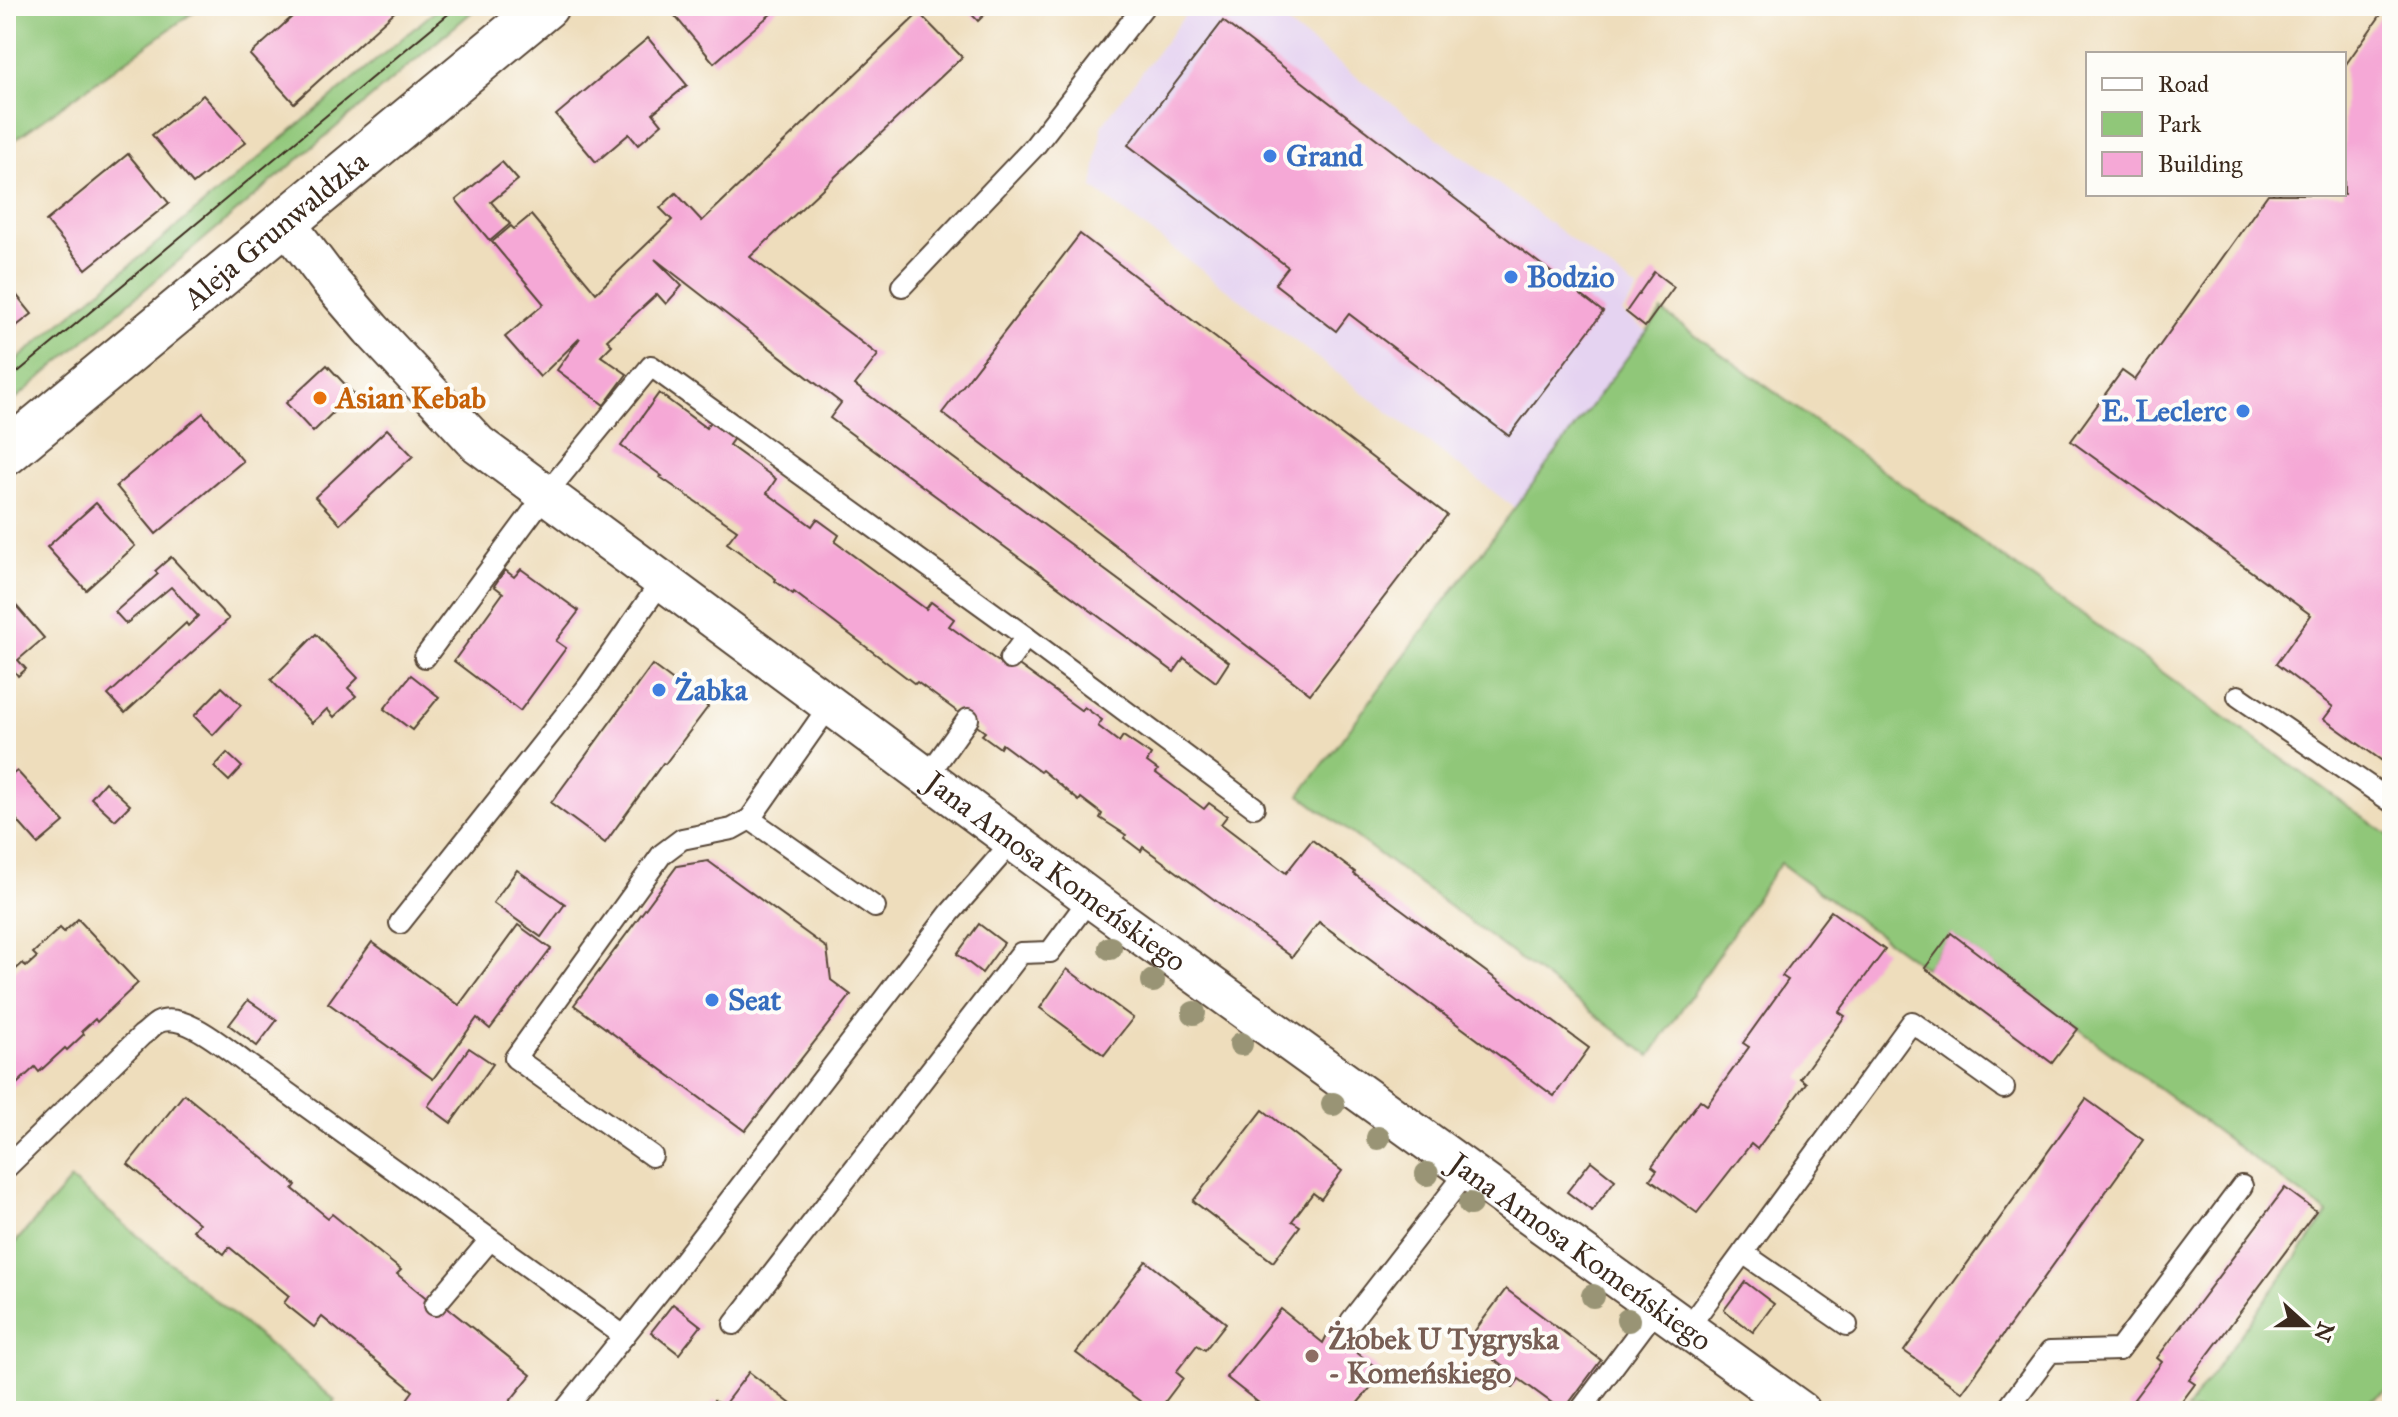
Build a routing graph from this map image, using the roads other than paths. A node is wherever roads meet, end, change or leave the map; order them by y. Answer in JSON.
{"nodes":[{"id":1,"x":546,"y":6,"type":"edge"},
{"id":2,"x":1144,"y":6,"type":"edge"},
{"id":3,"x":286,"y":223,"type":"junction"},
{"id":4,"x":902,"y":286,"type":"dead end"},
{"id":5,"x":6,"y":453,"type":"edge"},
{"id":6,"x":545,"y":495,"type":"junction"},
{"id":7,"x":661,"y":582,"type":"junction"},
{"id":8,"x":1026,"y":637,"type":"junction"},
{"id":9,"x":425,"y":657,"type":"dead end"},
{"id":10,"x":1010,"y":659,"type":"dead end"},
{"id":11,"x":2238,"y":696,"type":"dead end"},
{"id":12,"x":830,"y":705,"type":"junction"},
{"id":13,"x":968,"y":719,"type":"dead end"},
{"id":14,"x":926,"y":778,"type":"junction"},
{"id":15,"x":2392,"y":802,"type":"edge"},
{"id":16,"x":1254,"y":807,"type":"dead end"},
{"id":17,"x":750,"y":819,"type":"junction"},
{"id":18,"x":1013,"y":841,"type":"junction"},
{"id":19,"x":1090,"y":898,"type":"junction"},
{"id":20,"x":875,"y":907,"type":"dead end"},
{"id":21,"x":400,"y":923,"type":"dead end"},
{"id":22,"x":2004,"y":1088,"type":"dead end"},
{"id":23,"x":652,"y":1156,"type":"dead end"},
{"id":24,"x":6,"y":1168,"type":"edge"},
{"id":25,"x":1467,"y":1172,"type":"junction"},
{"id":26,"x":2242,"y":1186,"type":"dead end"},
{"id":27,"x":490,"y":1240,"type":"junction"},
{"id":28,"x":1743,"y":1253,"type":"junction"},
{"id":29,"x":435,"y":1305,"type":"dead end"},
{"id":30,"x":1672,"y":1319,"type":"junction"},
{"id":31,"x":1351,"y":1321,"type":"dead end"},
{"id":32,"x":734,"y":1324,"type":"dead end"},
{"id":33,"x":1847,"y":1325,"type":"dead end"},
{"id":34,"x":624,"y":1336,"type":"junction"},
{"id":35,"x":564,"y":1411,"type":"edge"},
{"id":36,"x":1580,"y":1411,"type":"edge"},
{"id":37,"x":1801,"y":1411,"type":"edge"},
{"id":38,"x":2006,"y":1411,"type":"edge"}],
"edges":[{"from":1,"to":3,"type":"main road","name":"Aleja Grunwaldzka"},
{"from":2,"to":4,"type":"lane"},
{"from":3,"to":5,"type":"main road","name":"Aleja Grunwaldzka"},
{"from":3,"to":6,"type":"street","name":"Jana Amosa Komeńskiego"},
{"from":6,"to":7,"type":"street","name":"Jana Amosa Komeńskiego"},
{"from":6,"to":8,"type":"lane"},
{"from":6,"to":9,"type":"lane"},
{"from":7,"to":12,"type":"street","name":"Jana Amosa Komeńskiego"},
{"from":7,"to":21,"type":"lane"},
{"from":8,"to":10,"type":"lane"},
{"from":8,"to":16,"type":"lane"},
{"from":11,"to":15,"type":"lane"},
{"from":12,"to":14,"type":"street","name":"Jana Amosa Komeńskiego"},
{"from":12,"to":17,"type":"lane"},
{"from":13,"to":14,"type":"lane"},
{"from":14,"to":18,"type":"street","name":"Jana Amosa Komeńskiego"},
{"from":17,"to":20,"type":"lane"},
{"from":17,"to":23,"type":"lane"},
{"from":18,"to":19,"type":"street","name":"Jana Amosa Komeńskiego"},
{"from":18,"to":34,"type":"lane"},
{"from":19,"to":25,"type":"street","name":"Jana Amosa Komeńskiego"},
{"from":19,"to":32,"type":"lane"},
{"from":22,"to":28,"type":"lane"},
{"from":24,"to":27,"type":"lane"},
{"from":25,"to":30,"type":"street","name":"Jana Amosa Komeńskiego"},
{"from":25,"to":31,"type":"lane"},
{"from":26,"to":38,"type":"lane"},
{"from":27,"to":29,"type":"lane"},
{"from":27,"to":34,"type":"lane"},
{"from":28,"to":30,"type":"lane"},
{"from":28,"to":33,"type":"lane"},
{"from":30,"to":36,"type":"lane"},
{"from":30,"to":37,"type":"street","name":"Jana Amosa Komeńskiego"},
{"from":34,"to":35,"type":"lane"}]}
